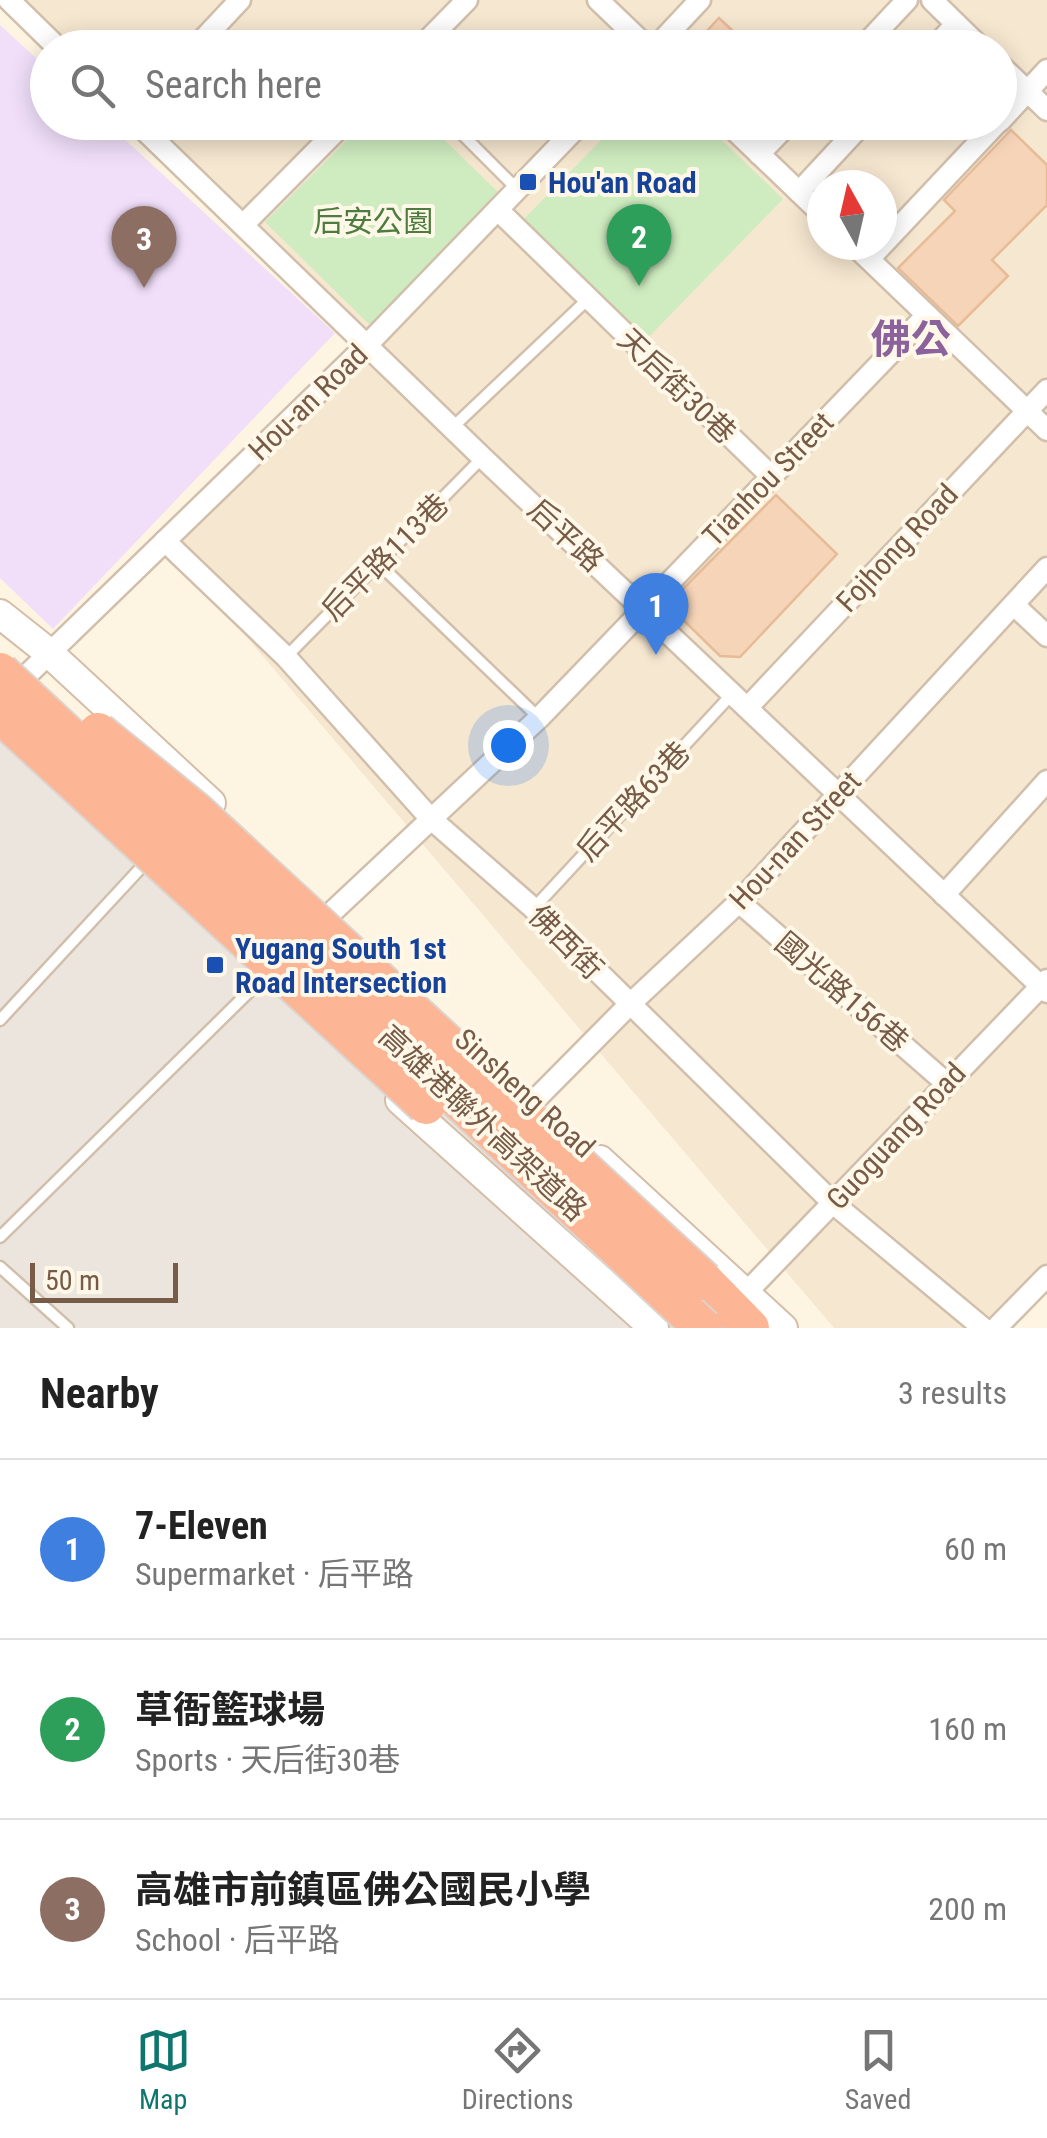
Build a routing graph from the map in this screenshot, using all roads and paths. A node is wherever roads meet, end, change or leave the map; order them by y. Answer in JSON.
{"nodes":[{"id":1,"x":240,"y":0,"type":"edge"},
{"id":2,"x":467,"y":0,"type":"edge"},
{"id":3,"x":598,"y":0,"type":"edge"},
{"id":4,"x":700,"y":0,"type":"edge"},
{"id":5,"x":907,"y":0,"type":"edge"},
{"id":6,"x":932,"y":0,"type":"edge"},
{"id":7,"x":18,"y":3,"type":"edge"},
{"id":8,"x":956,"y":24,"type":"junction"},
{"id":9,"x":42,"y":30,"type":"edge"},
{"id":10,"x":212,"y":30,"type":"edge"},
{"id":11,"x":438,"y":30,"type":"edge"},
{"id":12,"x":631,"y":30,"type":"edge"},
{"id":13,"x":669,"y":30,"type":"edge"},
{"id":14,"x":879,"y":30,"type":"edge"},
{"id":15,"x":950,"y":30,"type":"edge"},
{"id":16,"x":962,"y":30,"type":"edge"},
{"id":17,"x":1047,"y":70,"type":"edge"},
{"id":18,"x":1017,"y":81,"type":"edge"},
{"id":19,"x":1028,"y":92,"type":"junction"},
{"id":20,"x":1017,"y":103,"type":"edge"},
{"id":21,"x":1047,"y":110,"type":"edge"},
{"id":22,"x":155,"y":140,"type":"edge"},
{"id":23,"x":327,"y":140,"type":"edge"},
{"id":24,"x":468,"y":140,"type":"edge"},
{"id":25,"x":565,"y":140,"type":"edge"},
{"id":26,"x":745,"y":140,"type":"edge"},
{"id":27,"x":773,"y":140,"type":"edge"},
{"id":28,"x":847,"y":140,"type":"edge"},
{"id":29,"x":980,"y":140,"type":"edge"},
{"id":30,"x":760,"y":154,"type":"junction"},
{"id":31,"x":517,"y":190,"type":"junction"},
{"id":32,"x":799,"y":192,"type":"junction"},
{"id":33,"x":807,"y":200,"type":"edge"},
{"id":34,"x":498,"y":210,"type":"junction"},
{"id":35,"x":897,"y":219,"type":"edge"},
{"id":36,"x":243,"y":225,"type":"junction"},
{"id":37,"x":870,"y":260,"type":"edge"},
{"id":38,"x":587,"y":300,"type":"junction"},
{"id":39,"x":927,"y":315,"type":"junction"},
{"id":40,"x":368,"y":345,"type":"junction"},
{"id":41,"x":1047,"y":390,"type":"edge"},
{"id":42,"x":1027,"y":410,"type":"junction"},
{"id":43,"x":453,"y":427,"type":"junction"},
{"id":44,"x":1047,"y":430,"type":"edge"},
{"id":45,"x":483,"y":458,"type":"junction"},
{"id":46,"x":772,"y":476,"type":"junction"},
{"id":47,"x":165,"y":541,"type":"junction"},
{"id":48,"x":379,"y":564,"type":"junction"},
{"id":49,"x":1047,"y":568,"type":"edge"},
{"id":50,"x":0,"y":604,"type":"edge"},
{"id":51,"x":1014,"y":605,"type":"junction"},
{"id":52,"x":644,"y":608,"type":"junction"},
{"id":53,"x":0,"y":614,"type":"edge"},
{"id":54,"x":1047,"y":636,"type":"edge"},
{"id":55,"x":48,"y":652,"type":"junction"},
{"id":56,"x":286,"y":657,"type":"junction"},
{"id":57,"x":5,"y":668,"type":"edge"},
{"id":58,"x":740,"y":700,"type":"junction"},
{"id":59,"x":0,"y":702,"type":"edge"},
{"id":60,"x":0,"y":714,"type":"edge"},
{"id":61,"x":539,"y":718,"type":"junction"},
{"id":62,"x":0,"y":734,"type":"edge"},
{"id":63,"x":1047,"y":781,"type":"edge"},
{"id":64,"x":840,"y":795,"type":"junction"},
{"id":65,"x":430,"y":818,"type":"junction"},
{"id":66,"x":150,"y":858,"type":"junction"},
{"id":67,"x":944,"y":895,"type":"junction"},
{"id":68,"x":739,"y":902,"type":"junction"},
{"id":69,"x":533,"y":908,"type":"junction"},
{"id":70,"x":274,"y":910,"type":"junction"},
{"id":71,"x":330,"y":913,"type":"junction"},
{"id":72,"x":308,"y":934,"type":"junction"},
{"id":73,"x":287,"y":954,"type":"junction"},
{"id":74,"x":264,"y":976,"type":"junction"},
{"id":75,"x":1045,"y":986,"type":"edge"},
{"id":76,"x":630,"y":1005,"type":"junction"},
{"id":77,"x":305,"y":1014,"type":"junction"},
{"id":78,"x":0,"y":1020,"type":"edge"},
{"id":79,"x":945,"y":1082,"type":"junction"},
{"id":80,"x":533,"y":1102,"type":"junction"},
{"id":81,"x":834,"y":1204,"type":"junction"},
{"id":82,"x":0,"y":1237,"type":"edge"},
{"id":83,"x":0,"y":1267,"type":"edge"},
{"id":84,"x":1047,"y":1276,"type":"edge"},
{"id":85,"x":748,"y":1310,"type":"edge"},
{"id":86,"x":701,"y":1313,"type":"edge"},
{"id":87,"x":68,"y":1328,"type":"edge"},
{"id":88,"x":654,"y":1328,"type":"edge"},
{"id":89,"x":668,"y":1328,"type":"edge"},
{"id":90,"x":761,"y":1328,"type":"edge"},
{"id":91,"x":783,"y":1328,"type":"edge"},
{"id":92,"x":983,"y":1328,"type":"edge"},
{"id":93,"x":996,"y":1328,"type":"edge"}],
"edges":[{"from":1,"to":10,"type":"street"},
{"from":2,"to":11,"type":"street"},
{"from":3,"to":12,"type":"street"},
{"from":4,"to":13,"type":"street"},
{"from":5,"to":14,"type":"street"},
{"from":6,"to":8,"type":"street"},
{"from":7,"to":9,"type":"street"},
{"from":8,"to":15,"type":"street"},
{"from":8,"to":16,"type":"street"},
{"from":17,"to":19,"type":"street"},
{"from":18,"to":19,"type":"street"},
{"from":19,"to":20,"type":"street"},
{"from":19,"to":21,"type":"street"},
{"from":22,"to":36,"type":"street","name":"后平路"},
{"from":23,"to":36,"type":"street"},
{"from":24,"to":31,"type":"lane"},
{"from":25,"to":31,"type":"street","name":"Hou-an Road"},
{"from":26,"to":30,"type":"street"},
{"from":27,"to":30,"type":"street"},
{"from":28,"to":32,"type":"street"},
{"from":29,"to":35,"type":"street"},
{"from":30,"to":32,"type":"street"},
{"from":31,"to":34,"type":"street","name":"Hou-an Road"},
{"from":32,"to":33,"type":"street"},
{"from":34,"to":38,"type":"street","name":"天后街30巷"},
{"from":34,"to":40,"type":"street","name":"Hou-an Road"},
{"from":36,"to":40,"type":"street","name":"后平路"},
{"from":37,"to":39,"type":"street"},
{"from":38,"to":43,"type":"lane"},
{"from":38,"to":46,"type":"street","name":"天后街30巷"},
{"from":39,"to":42,"type":"street"},
{"from":39,"to":46,"type":"street","name":"Tianhou Street"},
{"from":40,"to":43,"type":"street","name":"后平路"},
{"from":40,"to":47,"type":"street","name":"Hou-an Road"},
{"from":41,"to":42,"type":"street","name":"Fojhong Road"},
{"from":42,"to":44,"type":"street"},
{"from":42,"to":58,"type":"street","name":"Fojhong Road"},
{"from":43,"to":45,"type":"street","name":"后平路"},
{"from":45,"to":48,"type":"lane","name":"后平路113巷"},
{"from":45,"to":52,"type":"street","name":"后平路"},
{"from":46,"to":52,"type":"street","name":"Tianhou Street"},
{"from":47,"to":55,"type":"street","name":"Hou-an Road"},
{"from":47,"to":56,"type":"street","name":"佛西街"},
{"from":48,"to":56,"type":"lane","name":"后平路113巷"},
{"from":48,"to":61,"type":"lane"},
{"from":49,"to":51,"type":"street","name":"Hou-nan Street"},
{"from":50,"to":55,"type":"street","name":"Sinsheng Road"},
{"from":51,"to":54,"type":"street"},
{"from":51,"to":64,"type":"street","name":"Hou-nan Street"},
{"from":52,"to":58,"type":"street","name":"后平路"},
{"from":52,"to":61,"type":"street","name":"Tianhou Street"},
{"from":53,"to":55,"type":"street","name":"Sinsheng Road"},
{"from":55,"to":57,"type":"street","name":"Hou-an Road"},
{"from":55,"to":71,"type":"street","name":"Sinsheng Road"},
{"from":56,"to":65,"type":"street","name":"佛西街"},
{"from":57,"to":59,"type":"lane"},
{"from":57,"to":70,"type":"street","name":"Sinsheng Road"},
{"from":57,"to":86,"type":"highway","name":"高雄港聯外高架道路","bridge":true},
{"from":58,"to":64,"type":"street","name":"后平路"},
{"from":58,"to":69,"type":"lane","name":"后平路63巷"},
{"from":60,"to":89,"type":"highway","bridge":true},
{"from":61,"to":65,"type":"street","name":"Tianhou Street"},
{"from":62,"to":66,"type":"street"},
{"from":63,"to":67,"type":"street"},
{"from":64,"to":67,"type":"street","name":"后平路"},
{"from":64,"to":68,"type":"street","name":"Hou-nan Street"},
{"from":65,"to":69,"type":"street","name":"佛西街"},
{"from":65,"to":71,"type":"street","name":"Tianhou Street"},
{"from":66,"to":74,"type":"street"},
{"from":66,"to":78,"type":"lane"},
{"from":67,"to":75,"type":"street","name":"后平路"},
{"from":68,"to":76,"type":"street","name":"Hou-nan Street"},
{"from":68,"to":79,"type":"street","name":"國光路156巷"},
{"from":69,"to":76,"type":"street","name":"佛西街"},
{"from":70,"to":72,"type":"street","name":"Sinsheng Road"},
{"from":70,"to":73,"type":"street","name":"Sinsheng Road"},
{"from":71,"to":72,"type":"street","name":"Tianhou Street"},
{"from":71,"to":80,"type":"street","name":"Sinsheng Road"},
{"from":72,"to":73,"type":"street","name":"Tianhou Street"},
{"from":72,"to":86,"type":"street","name":"Sinsheng Road"},
{"from":73,"to":74,"type":"street","name":"Tianhou Street"},
{"from":73,"to":77,"type":"street","name":"Sinsheng Road"},
{"from":74,"to":77,"type":"street"},
{"from":74,"to":82,"type":"lane"},
{"from":75,"to":79,"type":"street","name":"Guoguang Road"},
{"from":76,"to":80,"type":"street","name":"Hou-nan Street"},
{"from":76,"to":81,"type":"street","name":"佛西街"},
{"from":77,"to":88,"type":"street"},
{"from":79,"to":81,"type":"street","name":"Guoguang Road"},
{"from":80,"to":85,"type":"street","name":"Sinsheng Road"},
{"from":81,"to":85,"type":"street","name":"Guoguang Road"},
{"from":81,"to":92,"type":"street","name":"佛西街"},
{"from":83,"to":87,"type":"lane"},
{"from":84,"to":93,"type":"street"},
{"from":85,"to":86,"type":"highway","name":"高雄港聯外高架道路"},
{"from":85,"to":90,"type":"street"},
{"from":85,"to":91,"type":"street","name":"Sinsheng Road"}]}
